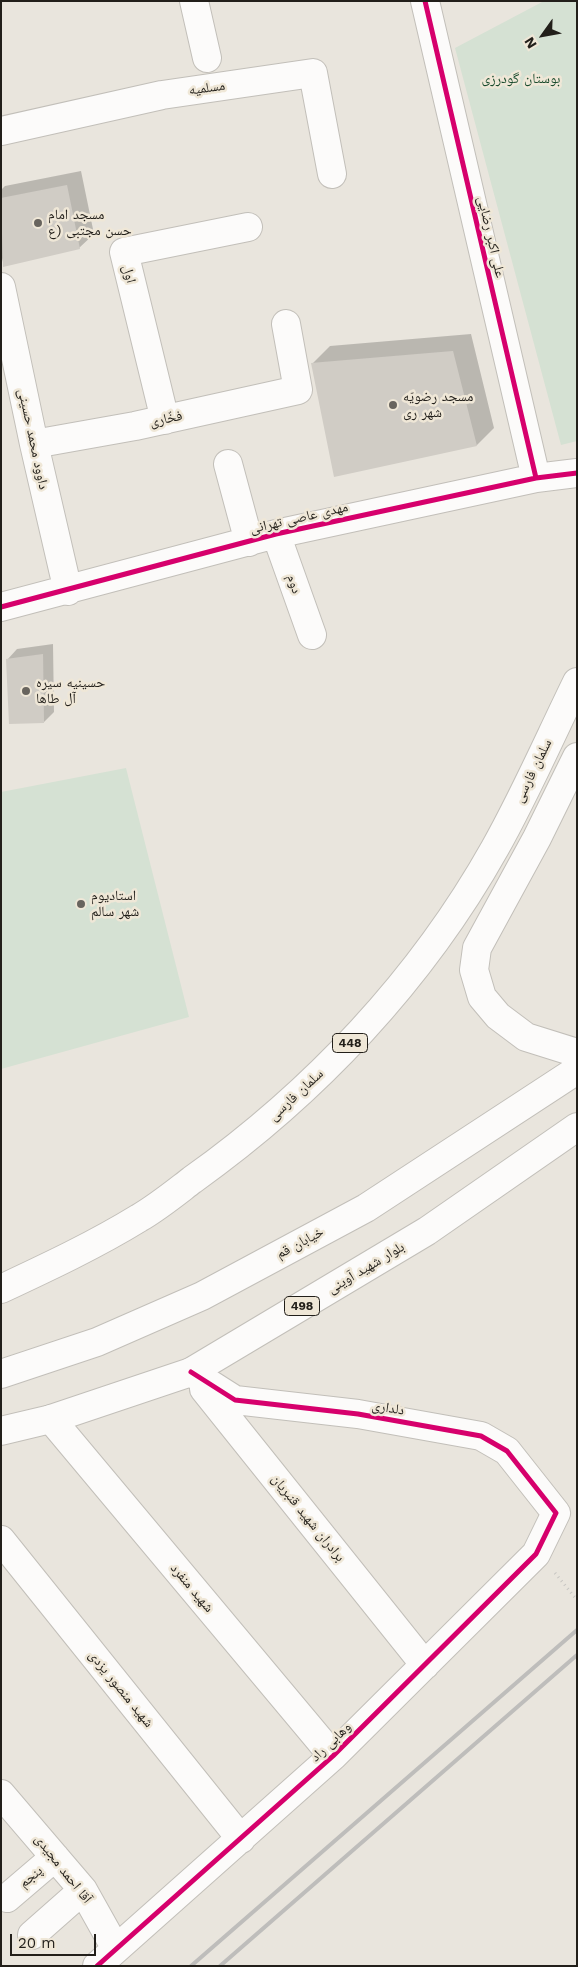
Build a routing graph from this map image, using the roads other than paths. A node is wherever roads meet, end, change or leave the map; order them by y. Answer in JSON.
{"nodes":[{"id":1,"x":194,"y":1,"type":"edge"},
{"id":2,"x":426,"y":1,"type":"edge"},
{"id":3,"x":207,"y":58,"type":"dead end"},
{"id":4,"x":1,"y":131,"type":"edge"},
{"id":5,"x":332,"y":174,"type":"dead end"},
{"id":6,"x":248,"y":227,"type":"dead end"},
{"id":7,"x":1,"y":286,"type":"edge"},
{"id":8,"x":286,"y":324,"type":"dead end"},
{"id":9,"x":165,"y":420,"type":"junction"},
{"id":10,"x":34,"y":444,"type":"junction"},
{"id":11,"x":228,"y":464,"type":"dead end"},
{"id":12,"x":577,"y":473,"type":"edge"},
{"id":13,"x":536,"y":478,"type":"junction"},
{"id":14,"x":276,"y":534,"type":"junction"},
{"id":15,"x":249,"y":542,"type":"junction"},
{"id":16,"x":68,"y":591,"type":"junction"},
{"id":17,"x":1,"y":607,"type":"edge"},
{"id":18,"x":312,"y":635,"type":"dead end"},
{"id":19,"x":577,"y":682,"type":"edge"},
{"id":20,"x":577,"y":757,"type":"edge"},
{"id":21,"x":577,"y":1053,"type":"edge"},
{"id":22,"x":577,"y":1070,"type":"edge"},
{"id":23,"x":577,"y":1127,"type":"edge"},
{"id":24,"x":1,"y":1289,"type":"edge"},
{"id":25,"x":190,"y":1372,"type":"junction"},
{"id":26,"x":1,"y":1374,"type":"edge"},
{"id":27,"x":51,"y":1419,"type":"junction"},
{"id":28,"x":1,"y":1431,"type":"edge"},
{"id":29,"x":556,"y":1513,"type":"joint"},
{"id":30,"x":1,"y":1540,"type":"edge"},
{"id":31,"x":425,"y":1665,"type":"junction"},
{"id":32,"x":333,"y":1756,"type":"junction"},
{"id":33,"x":1,"y":1794,"type":"edge"},
{"id":34,"x":241,"y":1839,"type":"junction"},
{"id":35,"x":55,"y":1857,"type":"junction"},
{"id":36,"x":83,"y":1890,"type":"junction"},
{"id":37,"x":6,"y":1898,"type":"dead end"},
{"id":38,"x":32,"y":1935,"type":"dead end"},
{"id":39,"x":107,"y":1957,"type":"edge"}],
"edges":[{"from":1,"to":3,"type":"street"},
{"from":2,"to":13,"type":"street","name":"علی اکبر رضایی"},
{"from":4,"to":5,"type":"street","name":"مسلمیه"},
{"from":6,"to":9,"type":"street","name":"اول"},
{"from":7,"to":10,"type":"street","name":"داوود محمد حسینی"},
{"from":8,"to":9,"type":"street","name":"فخّاری"},
{"from":9,"to":10,"type":"street","name":"فخّاری"},
{"from":10,"to":16,"type":"street","name":"داوود محمد حسینی"},
{"from":11,"to":15,"type":"street"},
{"from":12,"to":13,"type":"street","name":"مهدی عاصی تهرانی"},
{"from":13,"to":14,"type":"street","name":"مهدی عاصی تهرانی"},
{"from":14,"to":15,"type":"street","name":"مهدی عاصی تهرانی"},
{"from":14,"to":18,"type":"street","name":"دوم"},
{"from":15,"to":16,"type":"street","name":"مهدی عاصی تهرانی"},
{"from":16,"to":17,"type":"street","name":"مهدی عاصی تهرانی"},
{"from":19,"to":24,"type":"street","name":"سلمان فارسی","number":"448"},
{"from":20,"to":21,"type":"street"},
{"from":22,"to":26,"type":"street","name":"خیابان قم"},
{"from":23,"to":25,"type":"street","name":"بلوار شهید آوینی","number":"498"},
{"from":25,"to":27,"type":"street","name":"بلوار شهید آوینی","number":"498"},
{"from":25,"to":29,"type":"street","name":"دلداری"},
{"from":25,"to":31,"type":"street","name":"برادران شهید قنبریان"},
{"from":27,"to":28,"type":"street","name":"بلوار شهید آوینی","number":"498"},
{"from":27,"to":32,"type":"street","name":"شهید منفرد"},
{"from":29,"to":31,"type":"street","name":"وهابی راد"},
{"from":30,"to":34,"type":"street","name":"شهید منصور یزدی"},
{"from":31,"to":32,"type":"street","name":"وهابی راد"},
{"from":32,"to":34,"type":"street","name":"وهابی راد"},
{"from":33,"to":35,"type":"street","name":"آقا احمد مجیدی"},
{"from":34,"to":39,"type":"street","name":"وهابی راد"},
{"from":35,"to":36,"type":"street","name":"آقا احمد مجیدی"},
{"from":35,"to":37,"type":"street","name":"پنجم"},
{"from":36,"to":38,"type":"street"},
{"from":36,"to":39,"type":"street","name":"آقا احمد مجیدی"}]}
